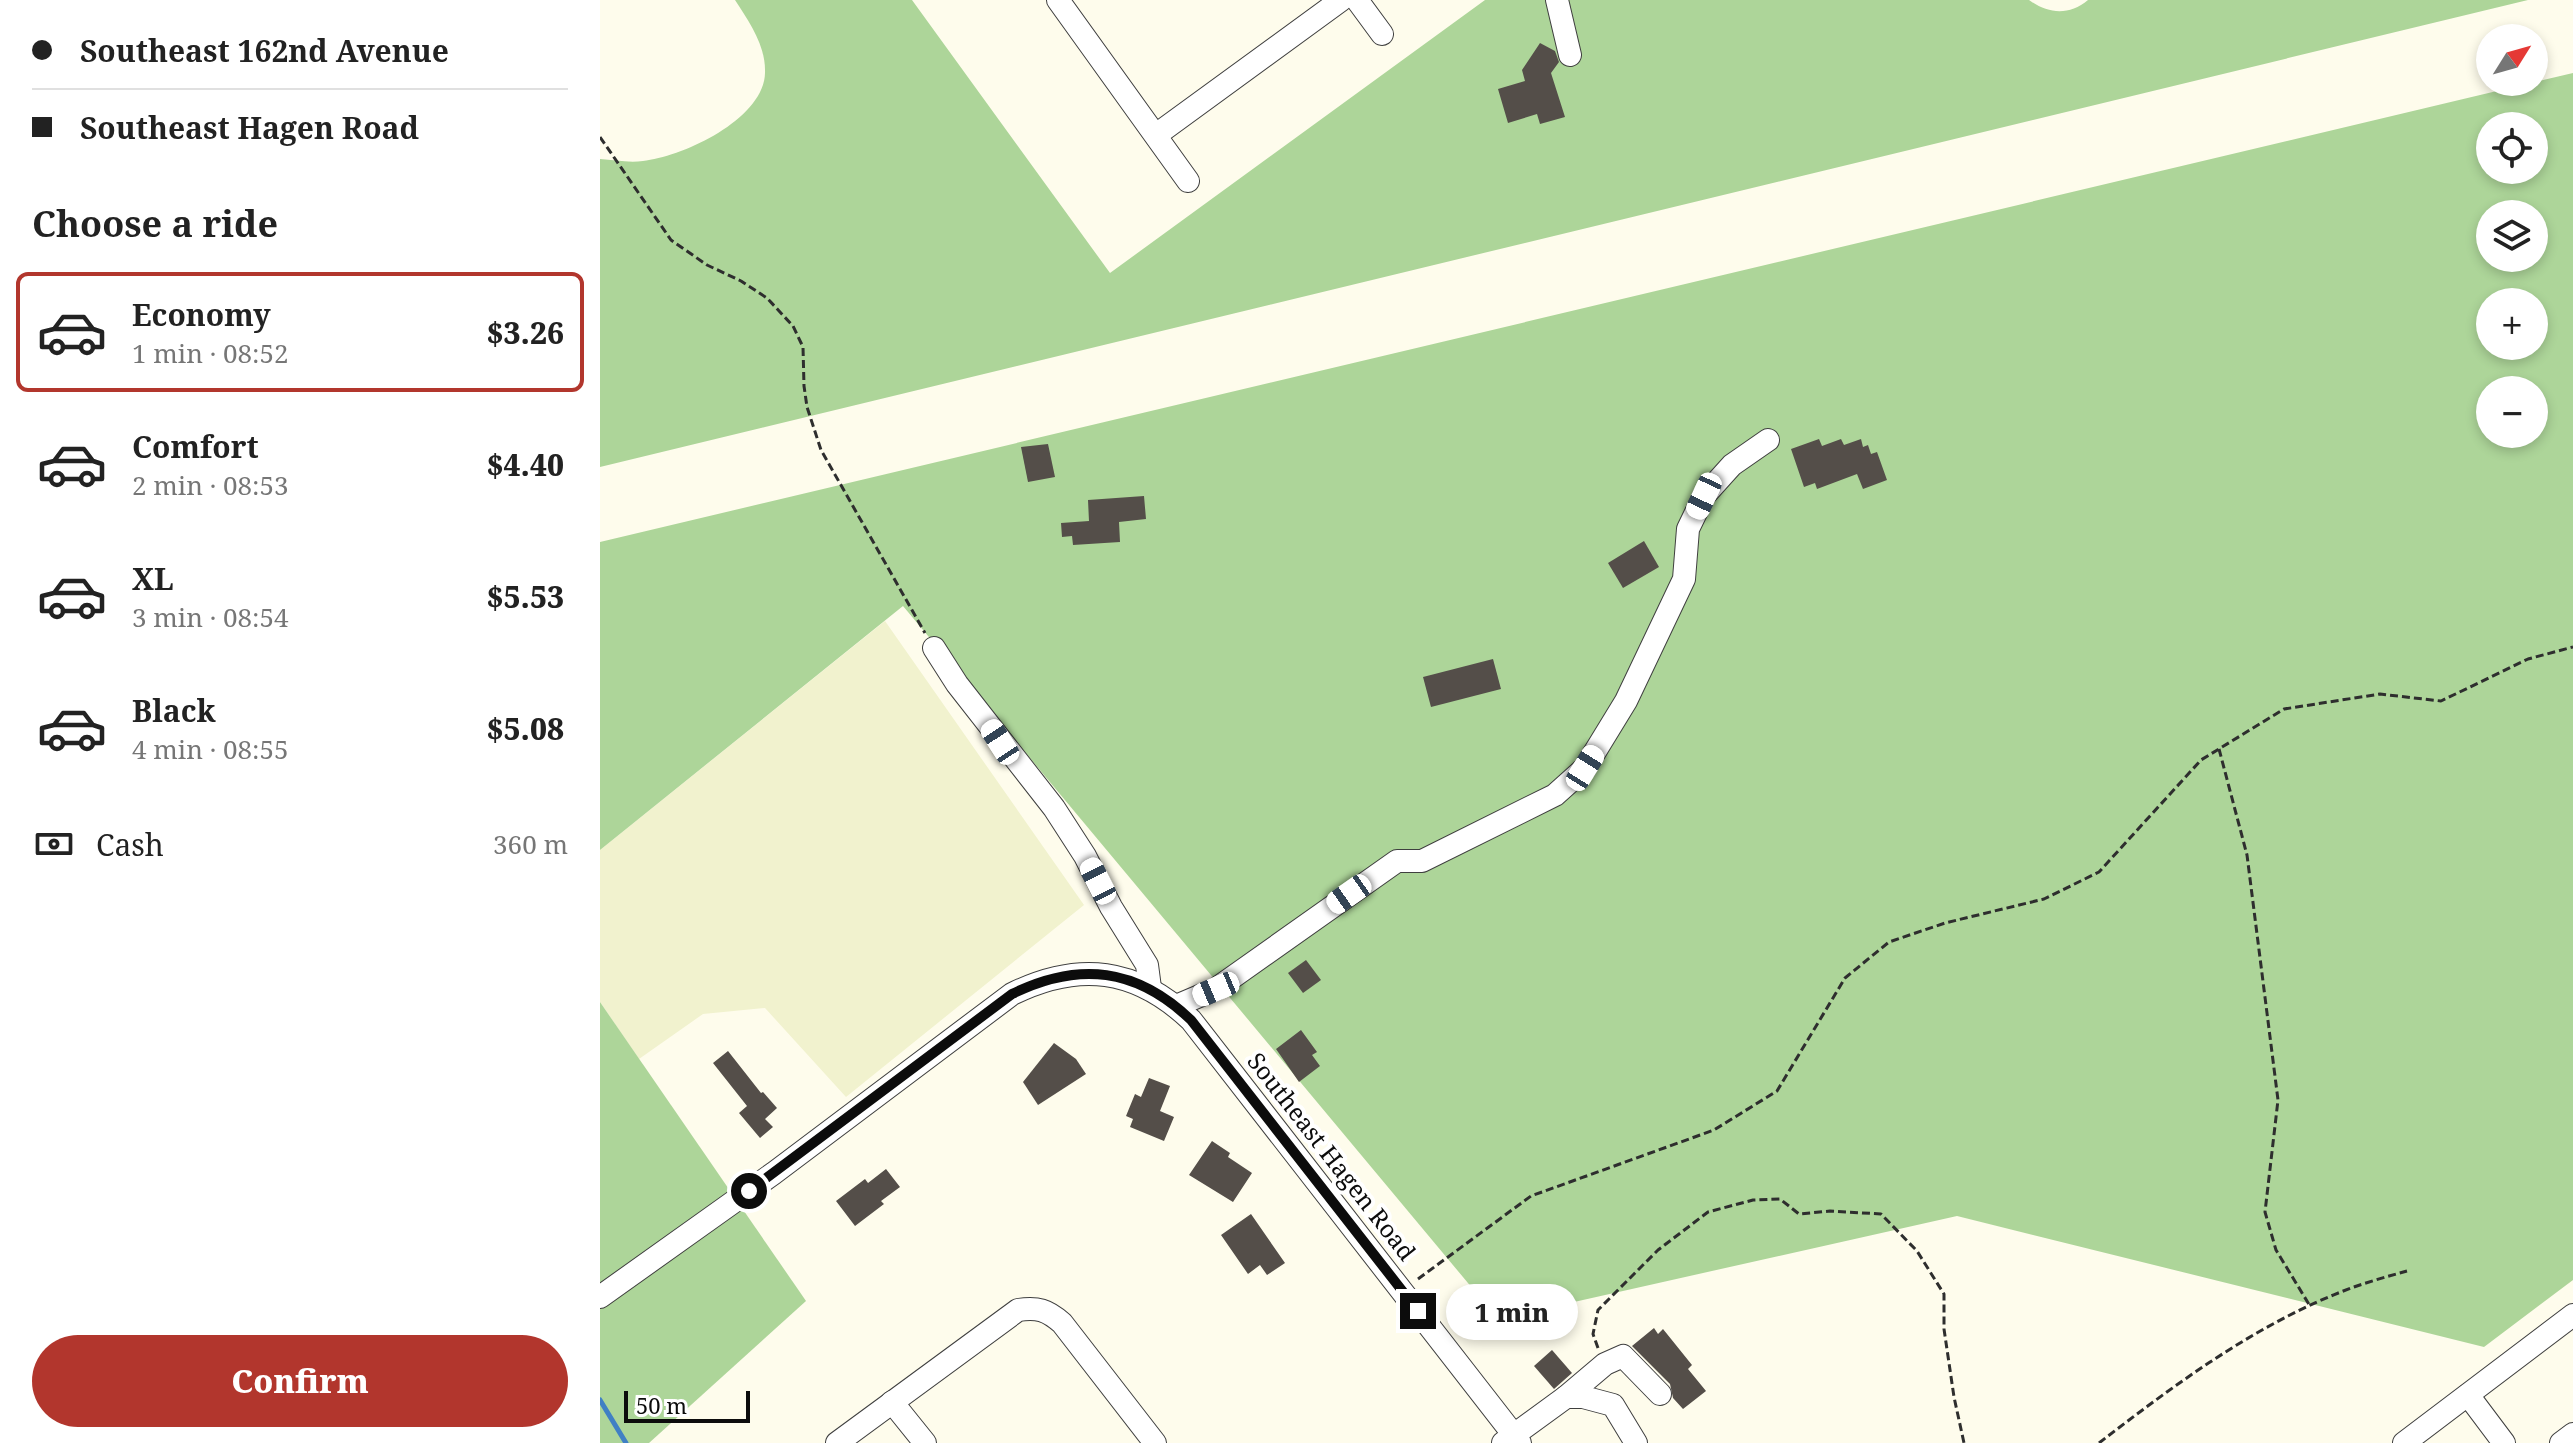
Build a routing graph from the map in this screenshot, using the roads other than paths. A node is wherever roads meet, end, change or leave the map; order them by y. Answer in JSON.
{"nodes":[{"id":1,"x":1058,"y":0,"type":"edge"},
{"id":2,"x":1341,"y":0,"type":"edge"},
{"id":3,"x":1357,"y":0,"type":"edge"},
{"id":4,"x":1557,"y":0,"type":"edge"},
{"id":5,"x":1382,"y":34,"type":"dead end"},
{"id":6,"x":1570,"y":55,"type":"dead end"},
{"id":7,"x":1156,"y":135,"type":"junction"},
{"id":8,"x":1188,"y":181,"type":"dead end"},
{"id":9,"x":1768,"y":440,"type":"dead end"},
{"id":10,"x":934,"y":648,"type":"road end"},
{"id":11,"x":1150,"y":988,"type":"junction"},
{"id":12,"x":1176,"y":1006,"type":"junction"},
{"id":13,"x":600,"y":1297,"type":"edge"},
{"id":14,"x":2573,"y":1315,"type":"edge"},
{"id":15,"x":1660,"y":1394,"type":"dead end"},
{"id":16,"x":2468,"y":1395,"type":"junction"},
{"id":17,"x":1566,"y":1397,"type":"junction"},
{"id":18,"x":892,"y":1402,"type":"junction"},
{"id":19,"x":2573,"y":1434,"type":"edge"},
{"id":20,"x":1512,"y":1440,"type":"edge"},
{"id":21,"x":837,"y":1443,"type":"edge"},
{"id":22,"x":925,"y":1443,"type":"edge"},
{"id":23,"x":1155,"y":1443,"type":"edge"},
{"id":24,"x":1636,"y":1443,"type":"edge"},
{"id":25,"x":2404,"y":1443,"type":"edge"},
{"id":26,"x":2504,"y":1443,"type":"edge"},
{"id":27,"x":2561,"y":1443,"type":"edge"}],
"edges":[{"from":1,"to":7,"type":"street"},
{"from":2,"to":7,"type":"street"},
{"from":3,"to":5,"type":"street"},
{"from":4,"to":6,"type":"street"},
{"from":7,"to":8,"type":"street"},
{"from":9,"to":12,"type":"street"},
{"from":10,"to":11,"type":"street"},
{"from":11,"to":12,"type":"street","name":"Southeast Hagen Road"},
{"from":11,"to":13,"type":"street","name":"Southeast Hagen Road"},
{"from":12,"to":20,"type":"street","name":"Southeast Hagen Road"},
{"from":14,"to":16,"type":"street"},
{"from":15,"to":17,"type":"street"},
{"from":16,"to":25,"type":"street"},
{"from":16,"to":26,"type":"street"},
{"from":17,"to":20,"type":"street"},
{"from":17,"to":24,"type":"street"},
{"from":18,"to":21,"type":"street"},
{"from":18,"to":22,"type":"street"},
{"from":18,"to":23,"type":"street"},
{"from":19,"to":27,"type":"street"}]}
